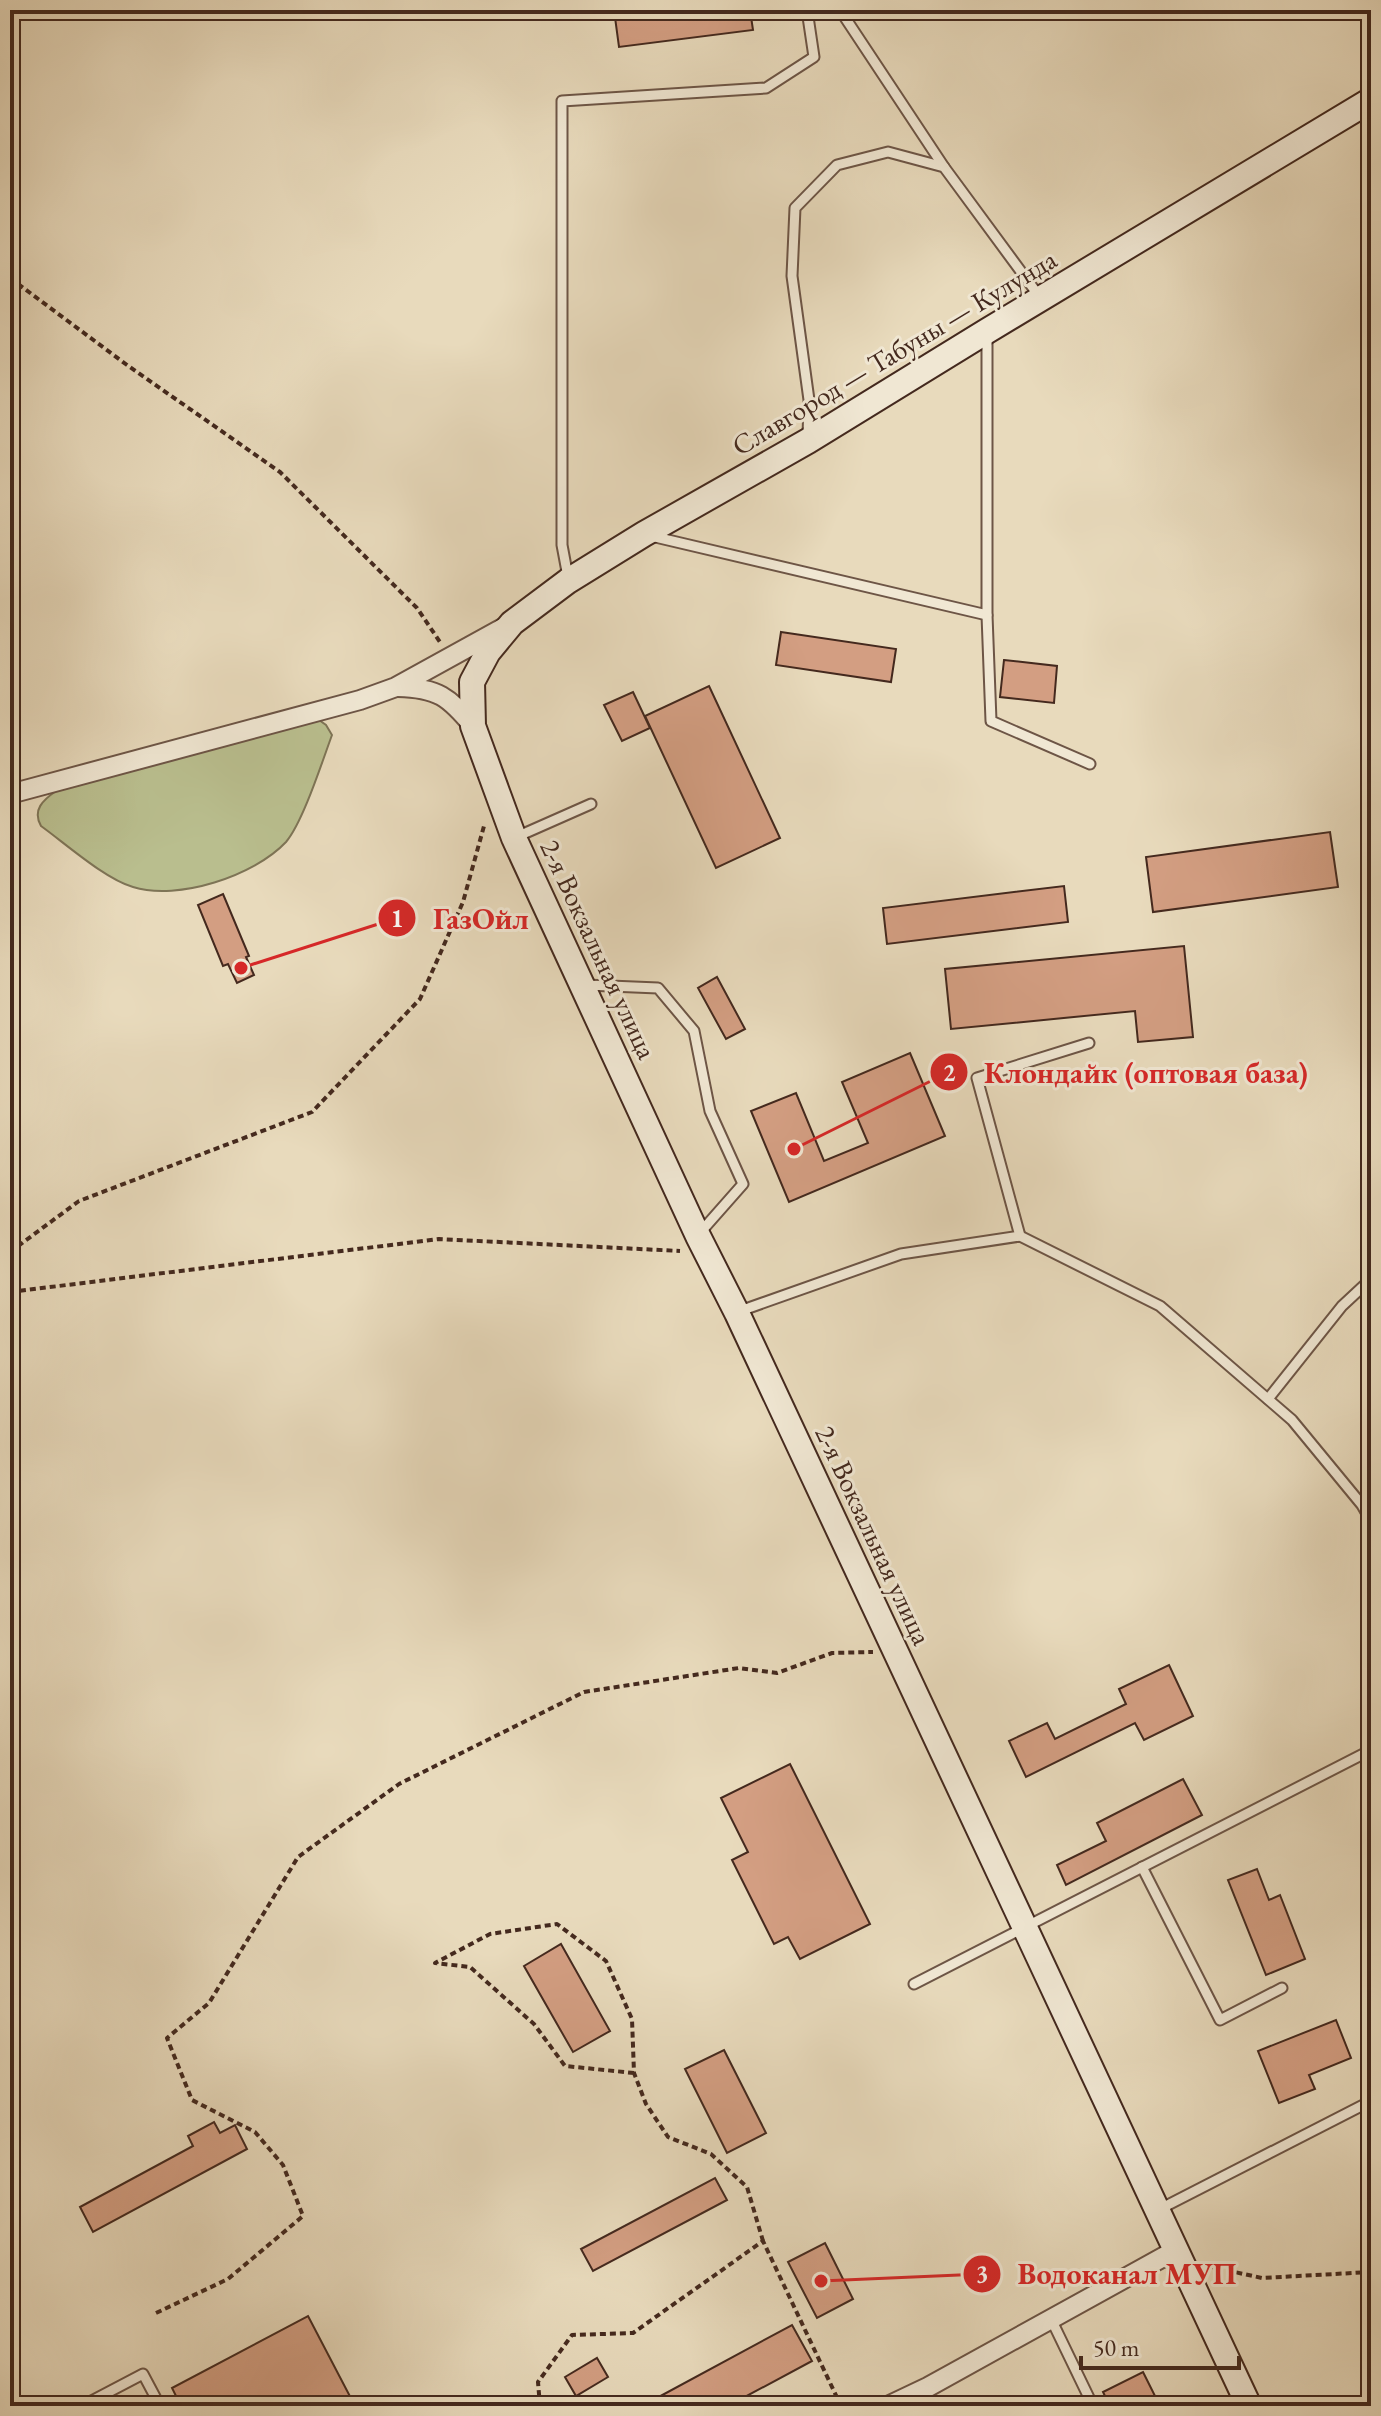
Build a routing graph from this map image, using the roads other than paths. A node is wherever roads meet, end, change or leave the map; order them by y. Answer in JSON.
{"nodes":[{"id":1,"x":807,"y":10,"type":"edge"},
{"id":2,"x":840,"y":10,"type":"edge"},
{"id":3,"x":1371,"y":100,"type":"edge"},
{"id":4,"x":944,"y":167,"type":"junction"},
{"id":5,"x":1041,"y":299,"type":"junction"},
{"id":6,"x":987,"y":331,"type":"junction"},
{"id":7,"x":808,"y":441,"type":"junction"},
{"id":8,"x":644,"y":534,"type":"junction"},
{"id":9,"x":568,"y":581,"type":"junction"},
{"id":10,"x":987,"y":615,"type":"junction"},
{"id":11,"x":512,"y":623,"type":"junction"},
{"id":12,"x":472,"y":682,"type":"joint"},
{"id":13,"x":396,"y":687,"type":"junction"},
{"id":14,"x":473,"y":726,"type":"junction"},
{"id":15,"x":1090,"y":764,"type":"dead end"},
{"id":16,"x":10,"y":794,"type":"edge"},
{"id":17,"x":591,"y":804,"type":"dead end"},
{"id":18,"x":514,"y":838,"type":"junction"},
{"id":19,"x":583,"y":985,"type":"junction"},
{"id":20,"x":1089,"y":1043,"type":"dead end"},
{"id":21,"x":1020,"y":1236,"type":"junction"},
{"id":22,"x":702,"y":1244,"type":"junction"},
{"id":23,"x":1371,"y":1279,"type":"edge"},
{"id":24,"x":737,"y":1313,"type":"junction"},
{"id":25,"x":1268,"y":1399,"type":"junction"},
{"id":26,"x":1371,"y":1521,"type":"edge"},
{"id":27,"x":1371,"y":1750,"type":"edge"},
{"id":28,"x":1142,"y":1867,"type":"junction"},
{"id":29,"x":1025,"y":1927,"type":"junction"},
{"id":30,"x":914,"y":1984,"type":"dead end"},
{"id":31,"x":1282,"y":1988,"type":"dead end"},
{"id":32,"x":1371,"y":2101,"type":"edge"},
{"id":33,"x":1158,"y":2210,"type":"junction"},
{"id":34,"x":1178,"y":2255,"type":"junction"},
{"id":35,"x":1050,"y":2318,"type":"junction"},
{"id":36,"x":82,"y":2406,"type":"edge"},
{"id":37,"x":160,"y":2406,"type":"edge"},
{"id":38,"x":888,"y":2406,"type":"edge"},
{"id":39,"x":1093,"y":2406,"type":"edge"},
{"id":40,"x":1249,"y":2406,"type":"edge"}],
"edges":[{"from":1,"to":9,"type":"lane"},
{"from":2,"to":4,"type":"lane"},
{"from":3,"to":5,"type":"main road","name":"Славгород — Табуны — Кулунда"},
{"from":4,"to":5,"type":"lane"},
{"from":4,"to":7,"type":"lane"},
{"from":5,"to":6,"type":"main road","name":"Славгород — Табуны — Кулунда"},
{"from":6,"to":7,"type":"main road","name":"Славгород — Табуны — Кулунда"},
{"from":6,"to":10,"type":"lane"},
{"from":7,"to":8,"type":"main road","name":"Славгород — Табуны — Кулунда"},
{"from":8,"to":9,"type":"main road","name":"Славгород — Табуны — Кулунда"},
{"from":8,"to":10,"type":"lane"},
{"from":9,"to":11,"type":"main road","name":"Славгород — Табуны — Кулунда"},
{"from":10,"to":15,"type":"lane"},
{"from":11,"to":12,"type":"main road","name":"Славгород — Табуны — Кулунда"},
{"from":11,"to":13,"type":"street"},
{"from":12,"to":14,"type":"main road","name":"2-я Вокзальная улица"},
{"from":13,"to":14,"type":"street"},
{"from":13,"to":16,"type":"street"},
{"from":14,"to":18,"type":"main road","name":"2-я Вокзальная улица"},
{"from":17,"to":18,"type":"lane"},
{"from":18,"to":19,"type":"main road","name":"2-я Вокзальная улица"},
{"from":19,"to":22,"type":"main road","name":"2-я Вокзальная улица"},
{"from":19,"to":22,"type":"lane"},
{"from":20,"to":21,"type":"lane"},
{"from":21,"to":24,"type":"lane"},
{"from":21,"to":25,"type":"lane"},
{"from":22,"to":24,"type":"main road","name":"2-я Вокзальная улица"},
{"from":23,"to":25,"type":"lane"},
{"from":24,"to":29,"type":"main road","name":"2-я Вокзальная улица"},
{"from":25,"to":26,"type":"lane"},
{"from":27,"to":28,"type":"lane"},
{"from":28,"to":29,"type":"lane"},
{"from":28,"to":31,"type":"lane"},
{"from":29,"to":30,"type":"lane"},
{"from":29,"to":33,"type":"main road","name":"2-я Вокзальная улица"},
{"from":32,"to":33,"type":"lane"},
{"from":33,"to":34,"type":"main road","name":"2-я Вокзальная улица"},
{"from":34,"to":35,"type":"street"},
{"from":34,"to":40,"type":"main road","name":"2-я Вокзальная улица"},
{"from":35,"to":38,"type":"street"},
{"from":35,"to":39,"type":"lane"},
{"from":36,"to":37,"type":"lane"}]}
